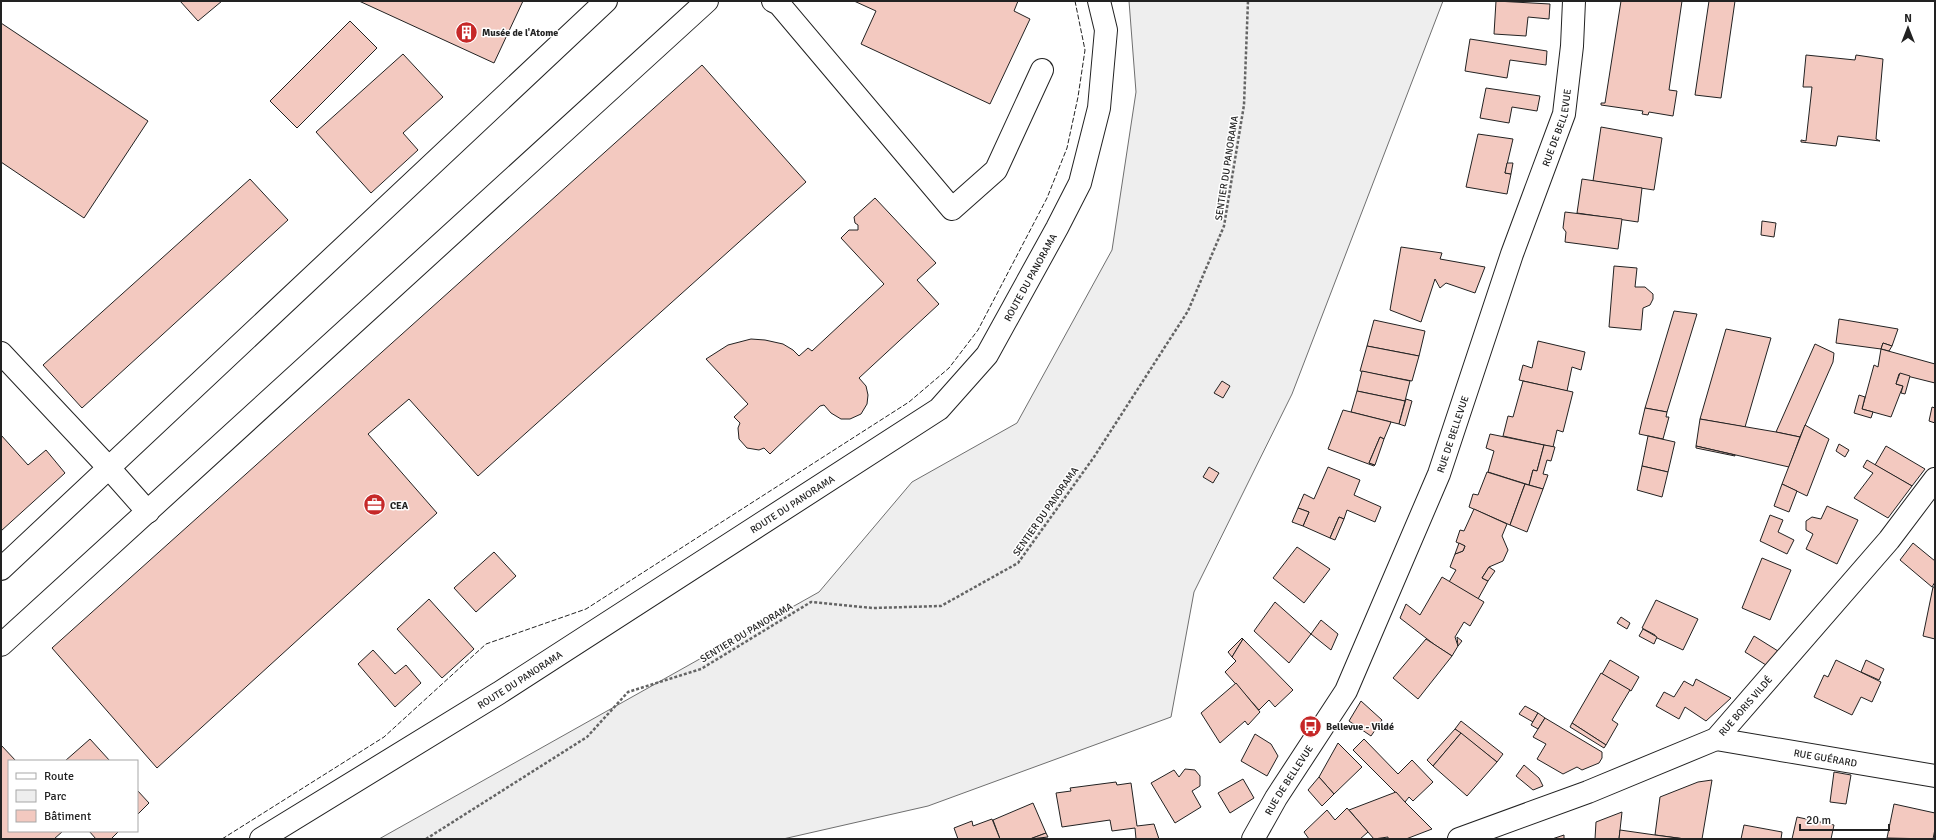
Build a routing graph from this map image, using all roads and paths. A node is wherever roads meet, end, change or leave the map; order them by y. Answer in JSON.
{"nodes":[{"id":1,"x":606,"y":1,"type":"edge"},
{"id":2,"x":707,"y":1,"type":"edge"},
{"id":3,"x":773,"y":1,"type":"edge"},
{"id":4,"x":1099,"y":1,"type":"edge"},
{"id":5,"x":1248,"y":1,"type":"edge"},
{"id":6,"x":1574,"y":1,"type":"edge"},
{"id":7,"x":1042,"y":70,"type":"dead end"},
{"id":8,"x":1,"y":353,"type":"edge"},
{"id":9,"x":109,"y":468,"type":"junction"},
{"id":10,"x":1935,"y":479,"type":"edge"},
{"id":11,"x":148,"y":512,"type":"junction"},
{"id":12,"x":1,"y":569,"type":"edge"},
{"id":13,"x":1,"y":645,"type":"edge"},
{"id":14,"x":1716,"y":739,"type":"junction"},
{"id":15,"x":1935,"y":776,"type":"edge"},
{"id":16,"x":261,"y":839,"type":"edge"},
{"id":17,"x":426,"y":839,"type":"edge"},
{"id":18,"x":1253,"y":839,"type":"edge"},
{"id":19,"x":1459,"y":839,"type":"edge"}],
"edges":[{"from":1,"to":9,"type":"street"},
{"from":2,"to":11,"type":"street"},
{"from":3,"to":7,"type":"street"},
{"from":4,"to":16,"type":"street","name":"ROUTE DU PANORAMA"},
{"from":5,"to":17,"type":"path","name":"SENTIER DU PANORAMA"},
{"from":6,"to":18,"type":"street","name":"RUE DE BELLEVUE"},
{"from":8,"to":9,"type":"street"},
{"from":9,"to":11,"type":"street"},
{"from":9,"to":12,"type":"street"},
{"from":10,"to":14,"type":"street","name":"RUE BORIS VILDÉ"},
{"from":11,"to":13,"type":"street"},
{"from":14,"to":15,"type":"street","name":"RUE GUÉRARD"},
{"from":14,"to":19,"type":"street","name":"RUE BORIS VILDÉ"}]}
